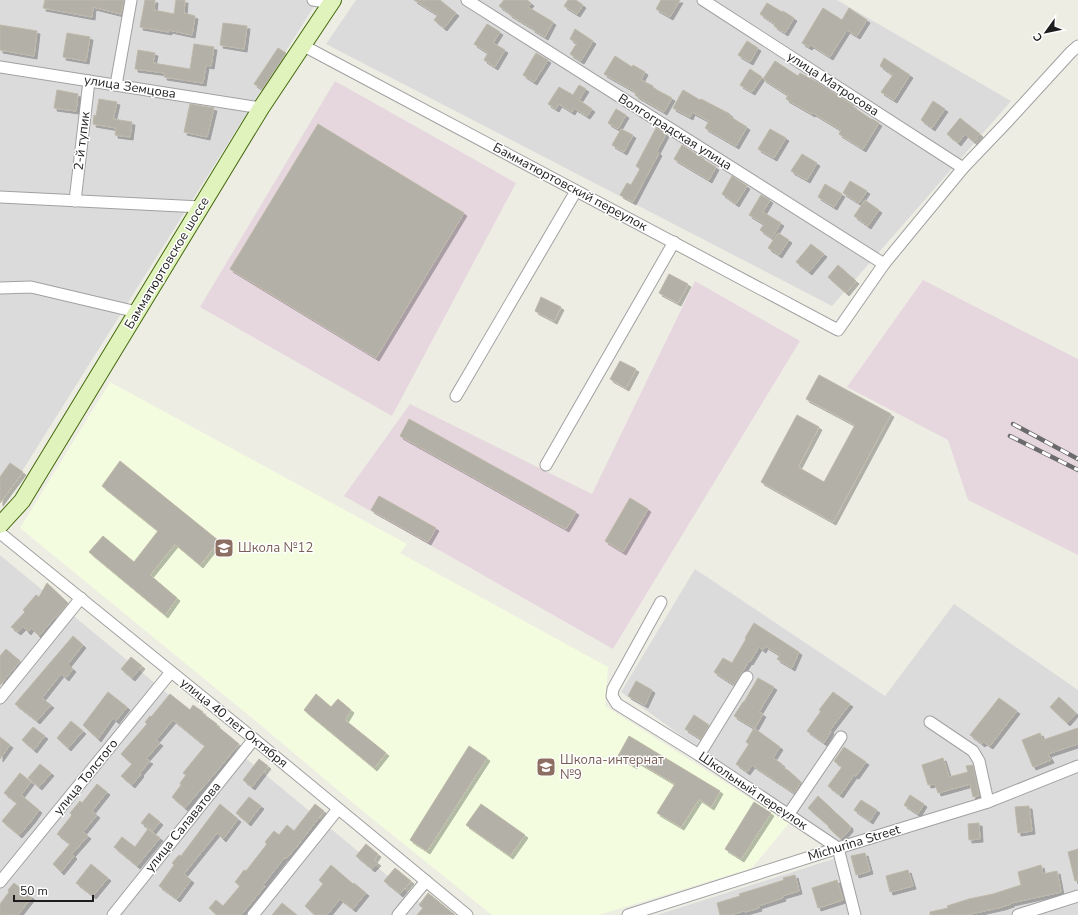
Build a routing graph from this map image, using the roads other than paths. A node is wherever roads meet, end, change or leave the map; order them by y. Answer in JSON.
{"nodes":[{"id":1,"x":131,"y":0,"type":"edge"},
{"id":2,"x":313,"y":0,"type":"edge"},
{"id":3,"x":466,"y":0,"type":"edge"},
{"id":4,"x":703,"y":0,"type":"edge"},
{"id":5,"x":332,"y":2,"type":"edge"},
{"id":6,"x":302,"y":45,"type":"junction"},
{"id":7,"x":1078,"y":46,"type":"edge"},
{"id":8,"x":0,"y":67,"type":"edge"},
{"id":9,"x":89,"y":81,"type":"junction"},
{"id":10,"x":116,"y":85,"type":"junction"},
{"id":11,"x":261,"y":108,"type":"junction"},
{"id":12,"x":963,"y":168,"type":"junction"},
{"id":13,"x":576,"y":191,"type":"junction"},
{"id":14,"x":0,"y":197,"type":"edge"},
{"id":15,"x":75,"y":201,"type":"junction"},
{"id":16,"x":201,"y":207,"type":"junction"},
{"id":17,"x":674,"y":242,"type":"junction"},
{"id":18,"x":884,"y":264,"type":"junction"},
{"id":19,"x":0,"y":288,"type":"edge"},
{"id":20,"x":137,"y":312,"type":"junction"},
{"id":21,"x":456,"y":396,"type":"dead end"},
{"id":22,"x":546,"y":465,"type":"dead end"},
{"id":23,"x":0,"y":525,"type":"edge"},
{"id":24,"x":0,"y":533,"type":"edge"},
{"id":25,"x":81,"y":598,"type":"junction"},
{"id":26,"x":661,"y":602,"type":"dead end"},
{"id":27,"x":171,"y":672,"type":"junction"},
{"id":28,"x":747,"y":677,"type":"dead end"},
{"id":29,"x":0,"y":698,"type":"edge"},
{"id":30,"x":930,"y":722,"type":"dead end"},
{"id":31,"x":841,"y":736,"type":"dead end"},
{"id":32,"x":254,"y":739,"type":"junction"},
{"id":33,"x":699,"y":755,"type":"junction"},
{"id":34,"x":1078,"y":766,"type":"edge"},
{"id":35,"x":988,"y":802,"type":"junction"},
{"id":36,"x":338,"y":809,"type":"junction"},
{"id":37,"x":788,"y":815,"type":"junction"},
{"id":38,"x":838,"y":848,"type":"junction"},
{"id":39,"x":426,"y":881,"type":"junction"},
{"id":40,"x":0,"y":882,"type":"edge"},
{"id":41,"x":1078,"y":896,"type":"edge"},
{"id":42,"x":113,"y":915,"type":"edge"},
{"id":43,"x":253,"y":915,"type":"edge"},
{"id":44,"x":398,"y":915,"type":"edge"},
{"id":45,"x":467,"y":915,"type":"edge"},
{"id":46,"x":628,"y":915,"type":"edge"},
{"id":47,"x":855,"y":915,"type":"edge"},
{"id":48,"x":1018,"y":915,"type":"edge"}],
"edges":[{"from":1,"to":10,"type":"street"},
{"from":2,"to":5,"type":"street"},
{"from":3,"to":18,"type":"street","name":"Волгоградская улица"},
{"from":4,"to":12,"type":"street","name":"улица Матросова"},
{"from":5,"to":6,"type":"street","name":"Бамматюртовское шоссе"},
{"from":6,"to":11,"type":"street","name":"Бамматюртовское шоссе"},
{"from":6,"to":13,"type":"street","name":"Бамматюртовский переулок"},
{"from":7,"to":12,"type":"street"},
{"from":8,"to":9,"type":"street","name":"улица Земцова"},
{"from":9,"to":10,"type":"street","name":"улица Земцова"},
{"from":9,"to":15,"type":"street","name":"2-й тупик"},
{"from":10,"to":11,"type":"street","name":"улица Земцова"},
{"from":11,"to":16,"type":"street","name":"Бамматюртовское шоссе"},
{"from":12,"to":18,"type":"street"},
{"from":13,"to":17,"type":"street","name":"Бамматюртовский переулок"},
{"from":13,"to":21,"type":"street"},
{"from":14,"to":15,"type":"street"},
{"from":15,"to":16,"type":"street"},
{"from":16,"to":20,"type":"street","name":"Бамматюртовское шоссе"},
{"from":17,"to":18,"type":"street","name":"Бамматюртовский переулок"},
{"from":17,"to":22,"type":"street"},
{"from":19,"to":20,"type":"street"},
{"from":20,"to":23,"type":"street","name":"Бамматюртовское шоссе"},
{"from":24,"to":25,"type":"street","name":"улица 40 лет Октября"},
{"from":25,"to":27,"type":"street","name":"улица 40 лет Октября"},
{"from":25,"to":29,"type":"street"},
{"from":26,"to":33,"type":"street","name":"Школьный переулок"},
{"from":27,"to":32,"type":"street","name":"улица 40 лет Октября"},
{"from":27,"to":40,"type":"street","name":"улица Толстого"},
{"from":28,"to":33,"type":"street"},
{"from":30,"to":35,"type":"street"},
{"from":31,"to":37,"type":"street"},
{"from":32,"to":36,"type":"street","name":"улица 40 лет Октября"},
{"from":32,"to":42,"type":"street","name":"улица Салаватова"},
{"from":33,"to":37,"type":"street","name":"Школьный переулок"},
{"from":34,"to":35,"type":"street","name":"Michurina Street"},
{"from":35,"to":38,"type":"street","name":"Michurina Street"},
{"from":36,"to":39,"type":"street","name":"улица 40 лет Октября"},
{"from":36,"to":43,"type":"street"},
{"from":37,"to":38,"type":"street","name":"Школьный переулок"},
{"from":38,"to":46,"type":"street","name":"Michurina Street"},
{"from":38,"to":47,"type":"street"},
{"from":39,"to":44,"type":"street"},
{"from":39,"to":45,"type":"street","name":"улица 40 лет Октября"},
{"from":41,"to":48,"type":"street"}]}
